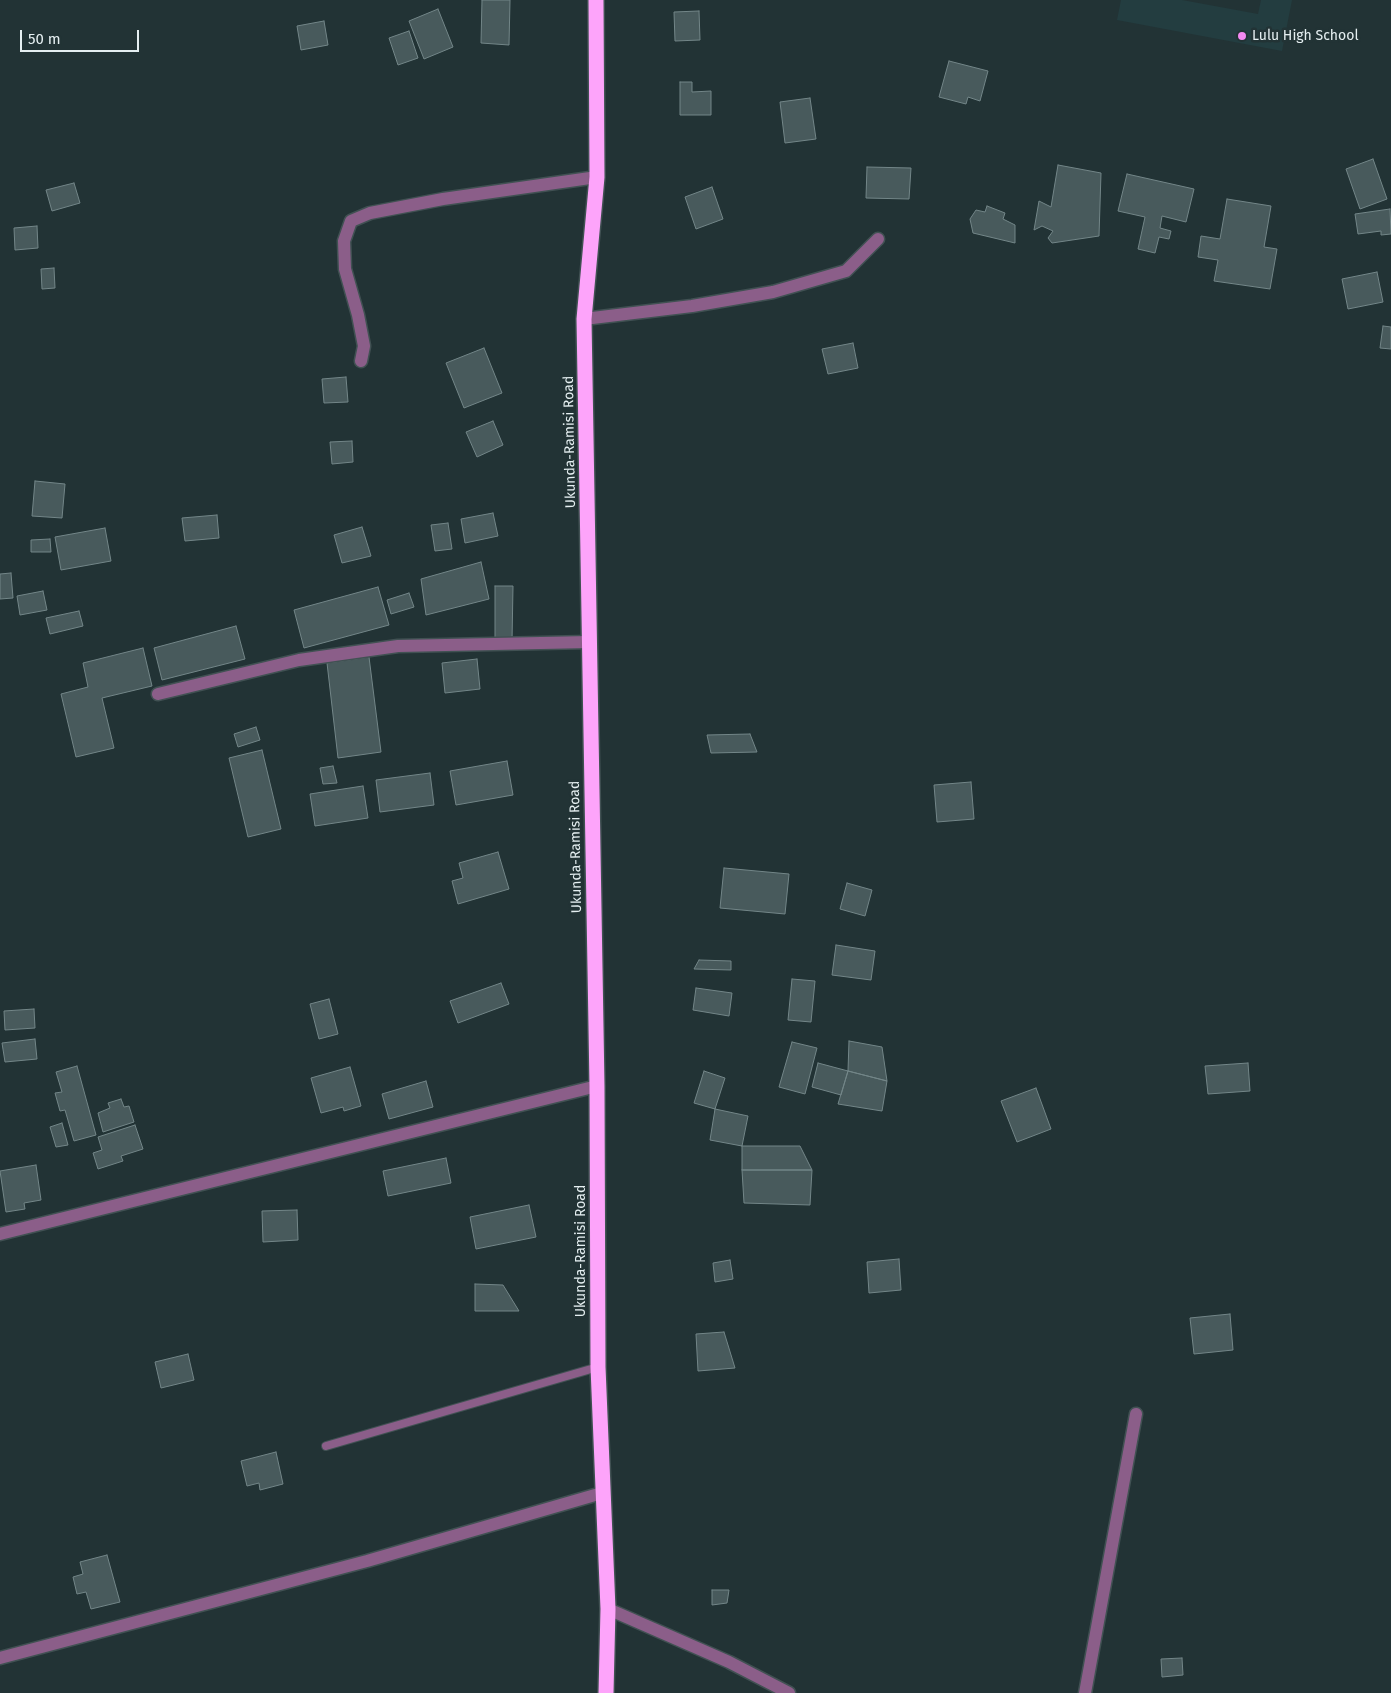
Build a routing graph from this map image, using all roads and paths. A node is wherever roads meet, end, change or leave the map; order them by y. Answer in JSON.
{"nodes":[{"id":1,"x":596,"y":0,"type":"edge"},
{"id":2,"x":597,"y":177,"type":"junction"},
{"id":3,"x":878,"y":239,"type":"dead end"},
{"id":4,"x":584,"y":318,"type":"junction"},
{"id":5,"x":362,"y":361,"type":"dead end"},
{"id":6,"x":589,"y":642,"type":"junction"},
{"id":7,"x":158,"y":694,"type":"dead end"},
{"id":8,"x":597,"y":1086,"type":"junction"},
{"id":9,"x":0,"y":1234,"type":"edge"},
{"id":10,"x":598,"y":1367,"type":"junction"},
{"id":11,"x":1136,"y":1414,"type":"dead end"},
{"id":12,"x":326,"y":1446,"type":"dead end"},
{"id":13,"x":602,"y":1493,"type":"junction"},
{"id":14,"x":608,"y":1609,"type":"junction"},
{"id":15,"x":0,"y":1658,"type":"edge"},
{"id":16,"x":606,"y":1693,"type":"edge"},
{"id":17,"x":789,"y":1693,"type":"edge"},
{"id":18,"x":1085,"y":1693,"type":"edge"}],
"edges":[{"from":1,"to":2,"type":"highway","name":"Ukunda-Ramisi Road"},
{"from":2,"to":4,"type":"highway","name":"Ukunda-Ramisi Road"},
{"from":2,"to":5,"type":"street"},
{"from":3,"to":4,"type":"street"},
{"from":4,"to":6,"type":"highway","name":"Ukunda-Ramisi Road"},
{"from":6,"to":7,"type":"street"},
{"from":6,"to":8,"type":"highway","name":"Ukunda-Ramisi Road"},
{"from":8,"to":9,"type":"street"},
{"from":8,"to":10,"type":"highway","name":"Ukunda-Ramisi Road"},
{"from":10,"to":12,"type":"lane"},
{"from":10,"to":13,"type":"highway","name":"Ukunda-Ramisi Road"},
{"from":11,"to":18,"type":"street"},
{"from":13,"to":14,"type":"highway","name":"Ukunda-Ramisi Road"},
{"from":13,"to":15,"type":"street"},
{"from":14,"to":16,"type":"highway","name":"Ukunda-Ramisi Road"},
{"from":14,"to":17,"type":"street"}]}
